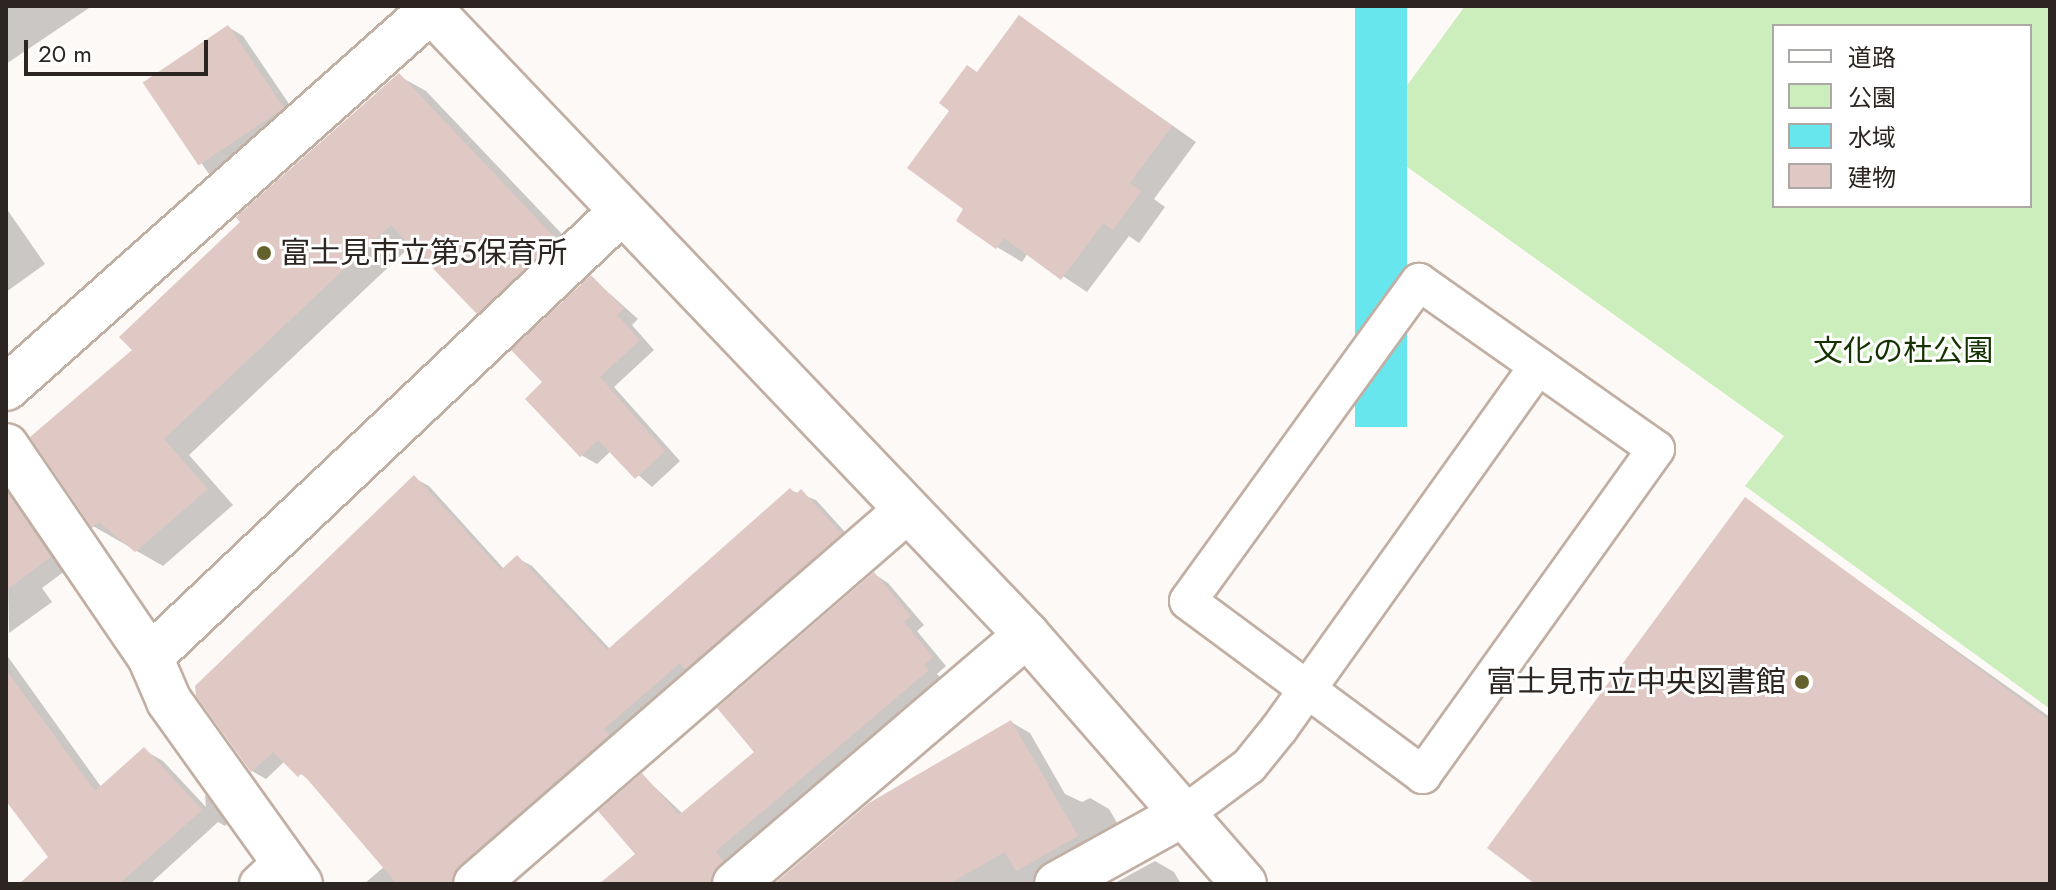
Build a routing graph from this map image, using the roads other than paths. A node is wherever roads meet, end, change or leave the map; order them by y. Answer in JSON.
{"nodes":[{"id":1,"x":429,"y":8,"type":"edge"},
{"id":2,"x":621,"y":212,"type":"junction"},
{"id":3,"x":1538,"y":366,"type":"junction"},
{"id":4,"x":6,"y":388,"type":"edge"},
{"id":5,"x":6,"y":446,"type":"edge"},
{"id":6,"x":906,"y":511,"type":"junction"},
{"id":7,"x":1027,"y":635,"type":"junction"},
{"id":8,"x":150,"y":657,"type":"junction"},
{"id":9,"x":1308,"y":688,"type":"junction"},
{"id":10,"x":1187,"y":812,"type":"junction"},
{"id":11,"x":761,"y":875,"type":"edge"},
{"id":12,"x":280,"y":876,"type":"edge"},
{"id":13,"x":476,"y":884,"type":"edge"},
{"id":14,"x":1057,"y":884,"type":"edge"},
{"id":15,"x":1244,"y":884,"type":"edge"}],
"edges":[{"from":1,"to":2,"type":"street"},
{"from":1,"to":4,"type":"street"},
{"from":2,"to":6,"type":"street"},
{"from":2,"to":8,"type":"street"},
{"from":3,"to":9,"type":"lane"},
{"from":3,"to":9,"type":"lane"},
{"from":3,"to":9,"type":"lane"},
{"from":5,"to":8,"type":"street"},
{"from":6,"to":7,"type":"street"},
{"from":6,"to":13,"type":"street"},
{"from":7,"to":10,"type":"street"},
{"from":7,"to":11,"type":"street"},
{"from":8,"to":12,"type":"street"},
{"from":9,"to":10,"type":"lane"},
{"from":10,"to":14,"type":"street"},
{"from":10,"to":15,"type":"street"}]}
